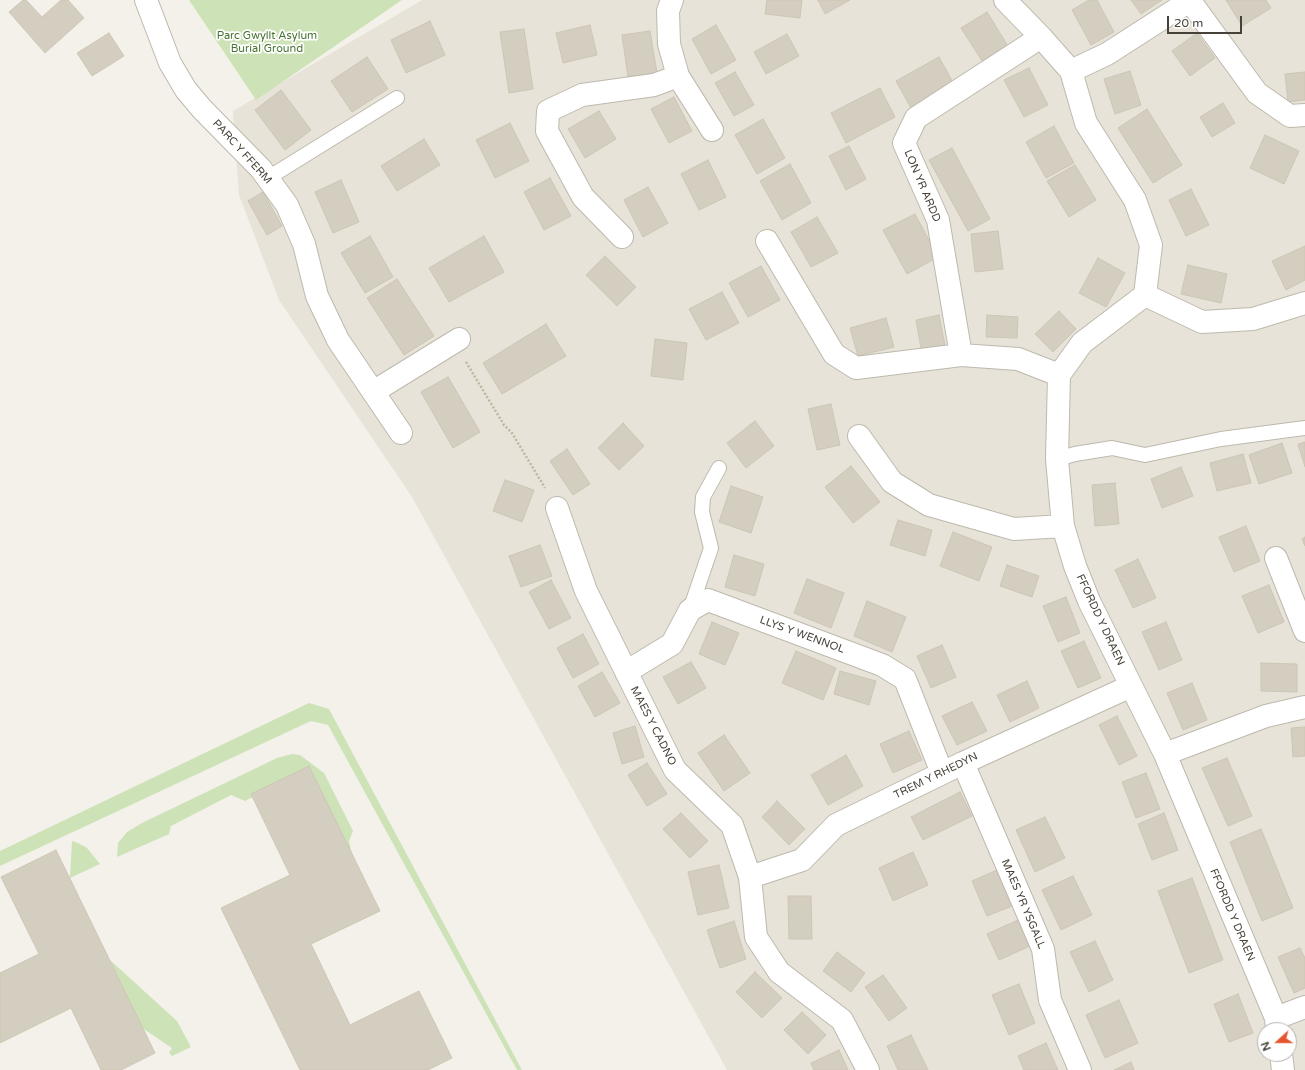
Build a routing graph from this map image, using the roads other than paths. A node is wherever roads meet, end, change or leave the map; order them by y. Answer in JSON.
{"nodes":[{"id":1,"x":146,"y":0,"type":"edge"},
{"id":2,"x":672,"y":0,"type":"edge"},
{"id":3,"x":1005,"y":0,"type":"edge"},
{"id":4,"x":1186,"y":2,"type":"edge"},
{"id":5,"x":1041,"y":37,"type":"junction"},
{"id":6,"x":1071,"y":71,"type":"junction"},
{"id":7,"x":678,"y":76,"type":"junction"},
{"id":8,"x":397,"y":98,"type":"dead end"},
{"id":9,"x":1305,"y":115,"type":"edge"},
{"id":10,"x":712,"y":130,"type":"dead end"},
{"id":11,"x":268,"y":178,"type":"junction"},
{"id":12,"x":622,"y":237,"type":"dead end"},
{"id":13,"x":767,"y":241,"type":"dead end"},
{"id":14,"x":1145,"y":295,"type":"junction"},
{"id":15,"x":1305,"y":303,"type":"edge"},
{"id":16,"x":459,"y":339,"type":"dead end"},
{"id":17,"x":961,"y":356,"type":"junction"},
{"id":18,"x":1059,"y":375,"type":"junction"},
{"id":19,"x":373,"y":392,"type":"junction"},
{"id":20,"x":1305,"y":428,"type":"edge"},
{"id":21,"x":401,"y":433,"type":"dead end"},
{"id":22,"x":858,"y":436,"type":"dead end"},
{"id":23,"x":1057,"y":459,"type":"junction"},
{"id":24,"x":719,"y":468,"type":"dead end"},
{"id":25,"x":557,"y":508,"type":"road end"},
{"id":26,"x":1063,"y":526,"type":"junction"},
{"id":27,"x":1276,"y":558,"type":"dead end"},
{"id":28,"x":690,"y":610,"type":"junction"},
{"id":29,"x":1305,"y":631,"type":"edge"},
{"id":30,"x":626,"y":672,"type":"junction"},
{"id":31,"x":1132,"y":686,"type":"junction"},
{"id":32,"x":1305,"y":707,"type":"edge"},
{"id":33,"x":1165,"y":754,"type":"junction"},
{"id":34,"x":963,"y":763,"type":"junction"},
{"id":35,"x":942,"y":774,"type":"junction"},
{"id":36,"x":750,"y":877,"type":"junction"},
{"id":37,"x":1305,"y":1007,"type":"edge"},
{"id":38,"x":1275,"y":1022,"type":"edge"},
{"id":39,"x":1279,"y":1022,"type":"edge"},
{"id":40,"x":868,"y":1070,"type":"edge"},
{"id":41,"x":1080,"y":1070,"type":"edge"}],
"edges":[{"from":1,"to":11,"type":"street","name":"PARC Y FFERM"},
{"from":2,"to":7,"type":"street"},
{"from":3,"to":5,"type":"street"},
{"from":4,"to":6,"type":"street"},
{"from":4,"to":9,"type":"street"},
{"from":5,"to":6,"type":"street"},
{"from":5,"to":17,"type":"street","name":"LON YR ARDD"},
{"from":6,"to":14,"type":"street"},
{"from":7,"to":10,"type":"street"},
{"from":7,"to":12,"type":"street"},
{"from":8,"to":11,"type":"lane"},
{"from":11,"to":19,"type":"street","name":"PARC Y FFERM"},
{"from":13,"to":17,"type":"street"},
{"from":14,"to":15,"type":"street"},
{"from":14,"to":18,"type":"street"},
{"from":16,"to":19,"type":"street"},
{"from":17,"to":18,"type":"street"},
{"from":18,"to":23,"type":"street","name":"FFORDD Y DRAEN"},
{"from":19,"to":21,"type":"street","name":"PARC Y FFERM"},
{"from":20,"to":23,"type":"lane"},
{"from":22,"to":26,"type":"street"},
{"from":23,"to":26,"type":"street","name":"FFORDD Y DRAEN"},
{"from":24,"to":28,"type":"lane"},
{"from":25,"to":30,"type":"street","name":"MAES Y CADNO"},
{"from":26,"to":31,"type":"street","name":"FFORDD Y DRAEN"},
{"from":27,"to":29,"type":"street"},
{"from":28,"to":30,"type":"street"},
{"from":28,"to":35,"type":"street","name":"LLYS Y WENNOL"},
{"from":30,"to":36,"type":"street","name":"MAES Y CADNO"},
{"from":31,"to":33,"type":"street","name":"FFORDD Y DRAEN"},
{"from":31,"to":34,"type":"street","name":"TREM Y RHEDYN"},
{"from":32,"to":33,"type":"street"},
{"from":33,"to":38,"type":"street","name":"FFORDD Y DRAEN"},
{"from":34,"to":35,"type":"street","name":"TREM Y RHEDYN"},
{"from":34,"to":41,"type":"street","name":"MAES YR YSGALL"},
{"from":35,"to":36,"type":"street","name":"TREM Y RHEDYN"},
{"from":36,"to":40,"type":"street","name":"MAES Y CADNO"},
{"from":37,"to":39,"type":"street"}]}
